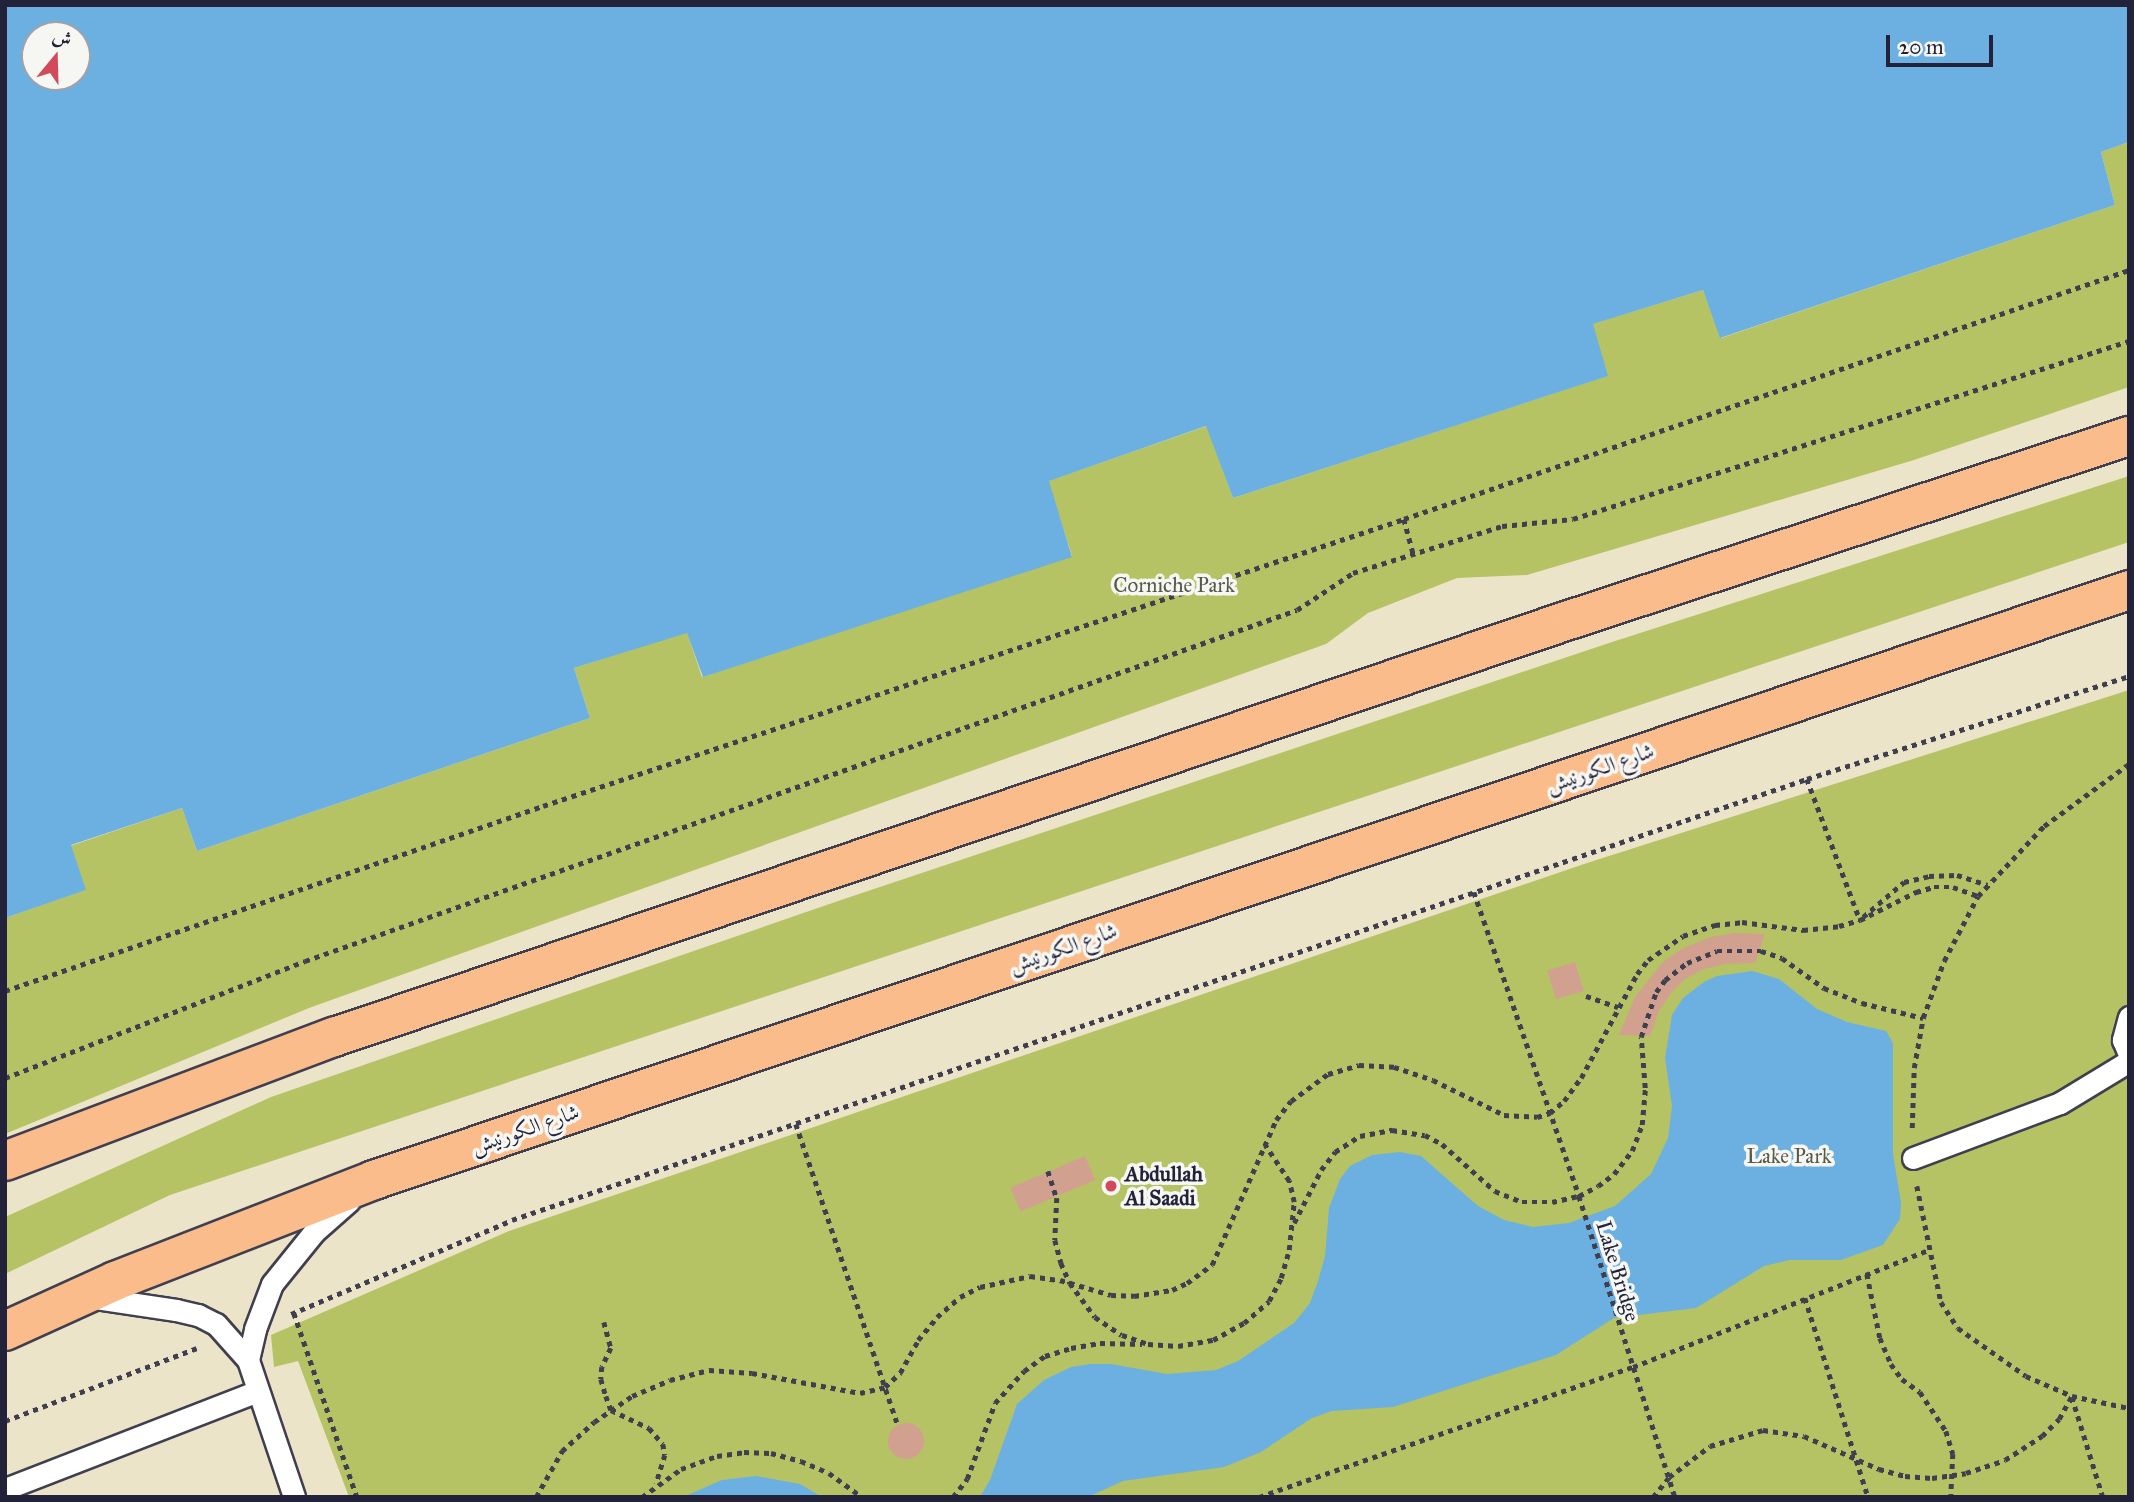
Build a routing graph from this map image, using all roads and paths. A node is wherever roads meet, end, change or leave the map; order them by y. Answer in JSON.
{"nodes":[{"id":1,"x":2129,"y":270,"type":"edge"},
{"id":2,"x":2129,"y":341,"type":"edge"},
{"id":3,"x":2129,"y":436,"type":"edge"},
{"id":4,"x":1404,"y":519,"type":"junction"},
{"id":5,"x":1413,"y":552,"type":"junction"},
{"id":6,"x":2129,"y":590,"type":"edge"},
{"id":7,"x":2129,"y":676,"type":"edge"},
{"id":8,"x":2129,"y":764,"type":"edge"},
{"id":9,"x":1807,"y":779,"type":"junction"},
{"id":10,"x":1987,"y":885,"type":"junction"},
{"id":11,"x":1474,"y":892,"type":"junction"},
{"id":12,"x":1978,"y":896,"type":"junction"},
{"id":13,"x":1860,"y":920,"type":"junction"},
{"id":14,"x":5,"y":991,"type":"edge"},
{"id":15,"x":1586,"y":996,"type":"dead end"},
{"id":16,"x":1618,"y":1007,"type":"junction"},
{"id":17,"x":2129,"y":1017,"type":"edge"},
{"id":18,"x":1923,"y":1018,"type":"junction"},
{"id":19,"x":2129,"y":1054,"type":"edge"},
{"id":20,"x":2129,"y":1061,"type":"edge"},
{"id":21,"x":5,"y":1078,"type":"edge"},
{"id":22,"x":1550,"y":1113,"type":"junction"},
{"id":23,"x":796,"y":1124,"type":"junction"},
{"id":24,"x":1264,"y":1144,"type":"junction"},
{"id":25,"x":1913,"y":1158,"type":"junction"},
{"id":26,"x":10,"y":1163,"type":"edge"},
{"id":27,"x":1048,"y":1171,"type":"dead end"},
{"id":28,"x":374,"y":1180,"type":"junction"},
{"id":29,"x":1578,"y":1196,"type":"junction"},
{"id":30,"x":1294,"y":1223,"type":"junction"},
{"id":31,"x":1928,"y":1250,"type":"junction"},
{"id":32,"x":1867,"y":1274,"type":"junction"},
{"id":33,"x":1070,"y":1283,"type":"junction"},
{"id":34,"x":80,"y":1296,"type":"junction"},
{"id":35,"x":1805,"y":1298,"type":"junction"},
{"id":36,"x":294,"y":1313,"type":"junction"},
{"id":37,"x":604,"y":1322,"type":"dead end"},
{"id":38,"x":255,"y":1329,"type":"junction"},
{"id":39,"x":5,"y":1331,"type":"edge"},
{"id":40,"x":229,"y":1337,"type":"junction"},
{"id":41,"x":1148,"y":1344,"type":"junction"},
{"id":42,"x":248,"y":1360,"type":"junction"},
{"id":43,"x":1633,"y":1367,"type":"junction"},
{"id":44,"x":885,"y":1387,"type":"junction"},
{"id":45,"x":258,"y":1391,"type":"junction"},
{"id":46,"x":2072,"y":1396,"type":"junction"},
{"id":47,"x":2129,"y":1408,"type":"edge"},
{"id":48,"x":611,"y":1410,"type":"junction"},
{"id":49,"x":5,"y":1421,"type":"edge"},
{"id":50,"x":898,"y":1425,"type":"dead end"},
{"id":51,"x":1854,"y":1459,"type":"junction"},
{"id":52,"x":1954,"y":1476,"type":"junction"},
{"id":53,"x":1669,"y":1478,"type":"junction"},
{"id":54,"x":656,"y":1484,"type":"junction"},
{"id":55,"x":5,"y":1489,"type":"edge"},
{"id":56,"x":1272,"y":1495,"type":"edge"},
{"id":57,"x":294,"y":1497,"type":"edge"},
{"id":58,"x":357,"y":1497,"type":"edge"},
{"id":59,"x":536,"y":1497,"type":"edge"},
{"id":60,"x":642,"y":1497,"type":"edge"},
{"id":61,"x":862,"y":1497,"type":"edge"},
{"id":62,"x":953,"y":1497,"type":"edge"},
{"id":63,"x":1259,"y":1497,"type":"edge"},
{"id":64,"x":1653,"y":1497,"type":"edge"},
{"id":65,"x":1675,"y":1497,"type":"edge"},
{"id":66,"x":1868,"y":1497,"type":"edge"},
{"id":67,"x":1951,"y":1497,"type":"edge"},
{"id":68,"x":2103,"y":1497,"type":"edge"}],
"edges":[{"from":1,"to":4,"type":"path"},
{"from":2,"to":5,"type":"path"},
{"from":3,"to":26,"type":"highway"},
{"from":4,"to":5,"type":"path"},
{"from":4,"to":14,"type":"path"},
{"from":5,"to":21,"type":"path"},
{"from":6,"to":28,"type":"highway","name":"شارع الكورنيش"},
{"from":7,"to":9,"type":"path"},
{"from":8,"to":10,"type":"path"},
{"from":9,"to":11,"type":"path"},
{"from":9,"to":13,"type":"path"},
{"from":10,"to":12,"type":"path"},
{"from":10,"to":13,"type":"path"},
{"from":11,"to":22,"type":"path","name":"Lake Bridge"},
{"from":11,"to":23,"type":"path"},
{"from":12,"to":13,"type":"path"},
{"from":12,"to":18,"type":"path"},
{"from":13,"to":16,"type":"path"},
{"from":15,"to":16,"type":"path"},
{"from":16,"to":22,"type":"path"},
{"from":17,"to":19,"type":"lane"},
{"from":18,"to":25,"type":"path"},
{"from":18,"to":29,"type":"path"},
{"from":20,"to":25,"type":"lane"},
{"from":22,"to":24,"type":"path"},
{"from":22,"to":29,"type":"path","name":"Lake Bridge"},
{"from":23,"to":36,"type":"path"},
{"from":23,"to":44,"type":"path"},
{"from":24,"to":30,"type":"path"},
{"from":24,"to":33,"type":"path"},
{"from":25,"to":31,"type":"path"},
{"from":27,"to":33,"type":"path"},
{"from":28,"to":34,"type":"highway","name":"شارع الكورنيش"},
{"from":28,"to":38,"type":"lane"},
{"from":29,"to":30,"type":"path"},
{"from":29,"to":43,"type":"path","name":"Lake Bridge"},
{"from":30,"to":41,"type":"path"},
{"from":31,"to":32,"type":"path"},
{"from":31,"to":46,"type":"path"},
{"from":32,"to":35,"type":"path"},
{"from":32,"to":52,"type":"path"},
{"from":33,"to":41,"type":"path"},
{"from":33,"to":44,"type":"path"},
{"from":34,"to":39,"type":"highway","name":"شارع الكورنيش"},
{"from":34,"to":40,"type":"lane"},
{"from":35,"to":43,"type":"path"},
{"from":35,"to":51,"type":"path"},
{"from":36,"to":38,"type":"path"},
{"from":36,"to":58,"type":"path"},
{"from":37,"to":48,"type":"path"},
{"from":38,"to":42,"type":"lane"},
{"from":40,"to":42,"type":"lane"},
{"from":40,"to":49,"type":"path"},
{"from":41,"to":62,"type":"path"},
{"from":42,"to":45,"type":"lane"},
{"from":43,"to":53,"type":"path","name":"Lake Bridge"},
{"from":43,"to":56,"type":"path"},
{"from":44,"to":48,"type":"path"},
{"from":44,"to":50,"type":"path"},
{"from":45,"to":55,"type":"lane"},
{"from":45,"to":57,"type":"lane"},
{"from":46,"to":47,"type":"path"},
{"from":46,"to":52,"type":"path"},
{"from":46,"to":68,"type":"path"},
{"from":48,"to":54,"type":"path"},
{"from":48,"to":59,"type":"path"},
{"from":51,"to":52,"type":"path"},
{"from":51,"to":53,"type":"path"},
{"from":51,"to":66,"type":"path"},
{"from":52,"to":67,"type":"path"},
{"from":53,"to":64,"type":"path"},
{"from":53,"to":65,"type":"path","name":"Lake Bridge"},
{"from":54,"to":60,"type":"path"},
{"from":54,"to":61,"type":"path"},
{"from":56,"to":63,"type":"path"}]}
